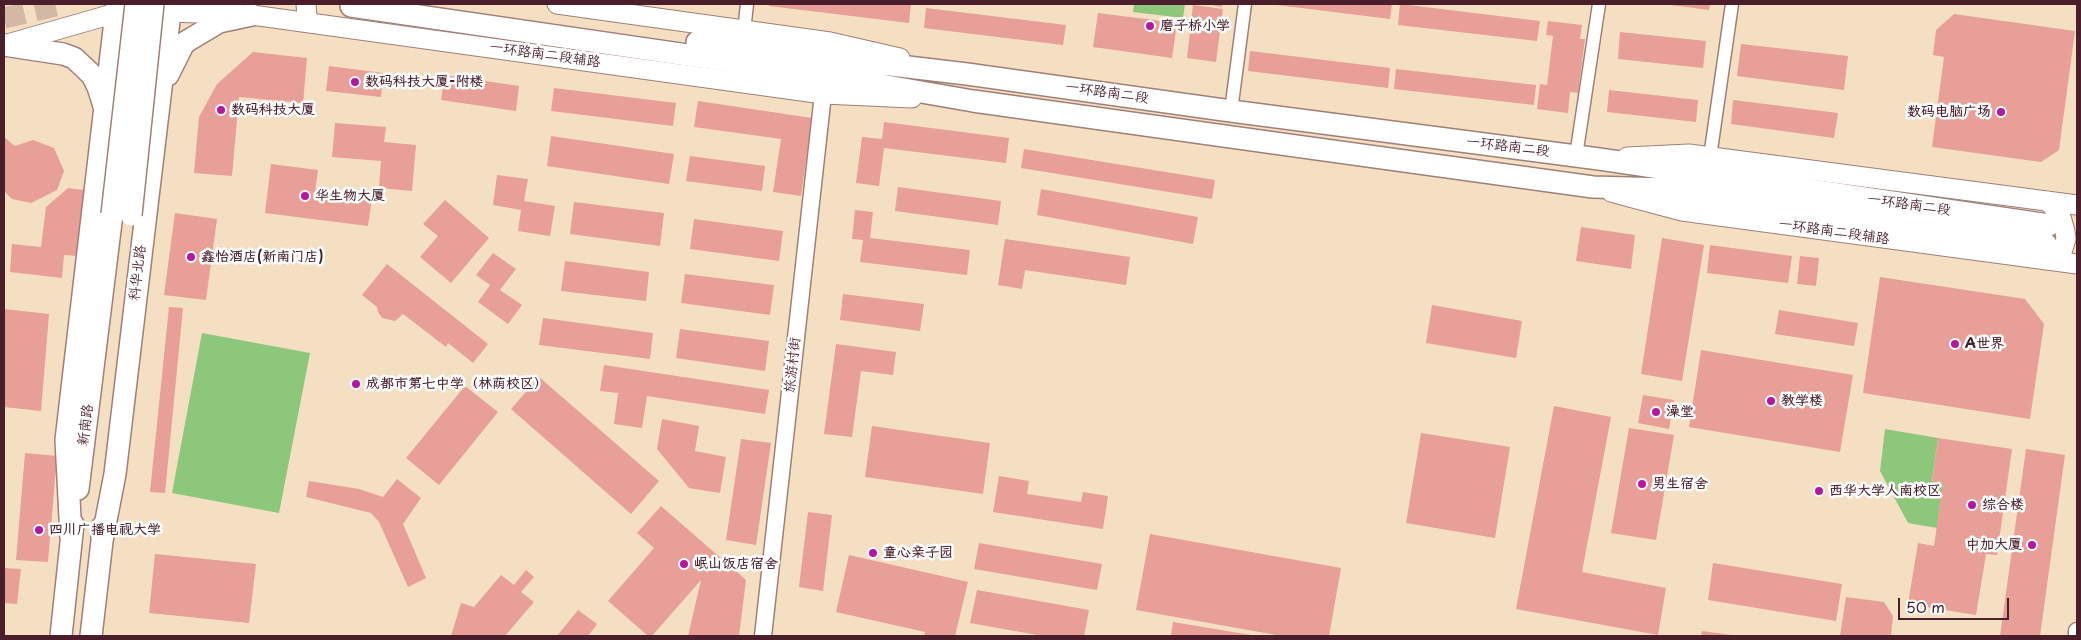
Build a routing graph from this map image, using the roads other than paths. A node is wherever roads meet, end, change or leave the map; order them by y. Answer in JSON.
{"nodes":[{"id":1,"x":136,"y":4,"type":"edge"},
{"id":2,"x":306,"y":4,"type":"edge"},
{"id":3,"x":419,"y":4,"type":"edge"},
{"id":4,"x":566,"y":4,"type":"edge"},
{"id":5,"x":747,"y":4,"type":"edge"},
{"id":6,"x":1245,"y":4,"type":"edge"},
{"id":7,"x":1599,"y":4,"type":"edge"},
{"id":8,"x":1732,"y":4,"type":"edge"},
{"id":9,"x":165,"y":6,"type":"edge"},
{"id":10,"x":351,"y":6,"type":"dead end"},
{"id":11,"x":117,"y":8,"type":"edge"},
{"id":12,"x":252,"y":15,"type":"junction"},
{"id":13,"x":312,"y":23,"type":"junction"},
{"id":14,"x":744,"y":31,"type":"junction"},
{"id":15,"x":4,"y":45,"type":"edge"},
{"id":16,"x":967,"y":74,"type":"junction"},
{"id":17,"x":162,"y":87,"type":"junction"},
{"id":18,"x":823,"y":94,"type":"junction"},
{"id":19,"x":973,"y":101,"type":"junction"},
{"id":20,"x":105,"y":110,"type":"junction"},
{"id":21,"x":1231,"y":111,"type":"junction"},
{"id":22,"x":1576,"y":156,"type":"junction"},
{"id":23,"x":1710,"y":157,"type":"junction"},
{"id":24,"x":1599,"y":159,"type":"junction"},
{"id":25,"x":99,"y":169,"type":"junction"},
{"id":26,"x":150,"y":174,"type":"junction"},
{"id":27,"x":2067,"y":203,"type":"edge"},
{"id":28,"x":122,"y":215,"type":"junction"},
{"id":29,"x":2050,"y":243,"type":"junction"},
{"id":30,"x":2077,"y":264,"type":"edge"},
{"id":31,"x":71,"y":538,"type":"junction"},
{"id":32,"x":102,"y":541,"type":"junction"},
{"id":33,"x":2077,"y":631,"type":"edge"},
{"id":34,"x":61,"y":636,"type":"edge"},
{"id":35,"x":91,"y":636,"type":"edge"},
{"id":36,"x":763,"y":636,"type":"edge"},
{"id":37,"x":2076,"y":636,"type":"edge"}],
"edges":[{"from":1,"to":28,"type":"main road","bridge":true},
{"from":2,"to":13,"type":"main road"},
{"from":3,"to":16,"type":"main road","name":"一环路南二段"},
{"from":4,"to":14,"type":"main road"},
{"from":5,"to":14,"type":"street"},
{"from":6,"to":21,"type":"street"},
{"from":7,"to":22,"type":"street"},
{"from":8,"to":23,"type":"street"},
{"from":9,"to":11,"type":"main road","name":"一环路南二段辅路"},
{"from":9,"to":12,"type":"main road","name":"一环路南二段辅路"},
{"from":9,"to":17,"type":"main road","name":"科华北路"},
{"from":9,"to":28,"type":"main road","bridge":true},
{"from":10,"to":19,"type":"main road","name":"一环路南二段"},
{"from":11,"to":15,"type":"main road","name":"一环路南二段辅路"},
{"from":11,"to":20,"type":"main road"},
{"from":12,"to":13,"type":"main road","name":"一环路南二段辅路"},
{"from":12,"to":17,"type":"main road"},
{"from":13,"to":18,"type":"main road","name":"一环路南二段辅路"},
{"from":14,"to":16,"type":"main road"},
{"from":15,"to":20,"type":"main road"},
{"from":16,"to":21,"type":"main road","name":"一环路南二段"},
{"from":17,"to":26,"type":"main road","name":"科华北路"},
{"from":18,"to":19,"type":"main road","name":"一环路南二段辅路"},
{"from":18,"to":36,"type":"street","name":"旅游村街"},
{"from":19,"to":29,"type":"main road","name":"一环路南二段"},
{"from":20,"to":25,"type":"main road"},
{"from":21,"to":22,"type":"main road","name":"一环路南二段"},
{"from":22,"to":24,"type":"main road","name":"一环路南二段"},
{"from":23,"to":24,"type":"main road"},
{"from":23,"to":27,"type":"main road"},
{"from":24,"to":29,"type":"main road","name":"一环路南二段"},
{"from":25,"to":26,"type":"main road"},
{"from":25,"to":31,"type":"main road"},
{"from":26,"to":32,"type":"main road","name":"科华北路"},
{"from":27,"to":29,"type":"main road"},
{"from":28,"to":31,"type":"main road","name":"新南路"},
{"from":28,"to":32,"type":"main road","name":"新南路"},
{"from":29,"to":30,"type":"main road"},
{"from":31,"to":34,"type":"main road","name":"新南路"},
{"from":32,"to":35,"type":"main road","name":"新南路"},
{"from":33,"to":37,"type":"street"}]}
